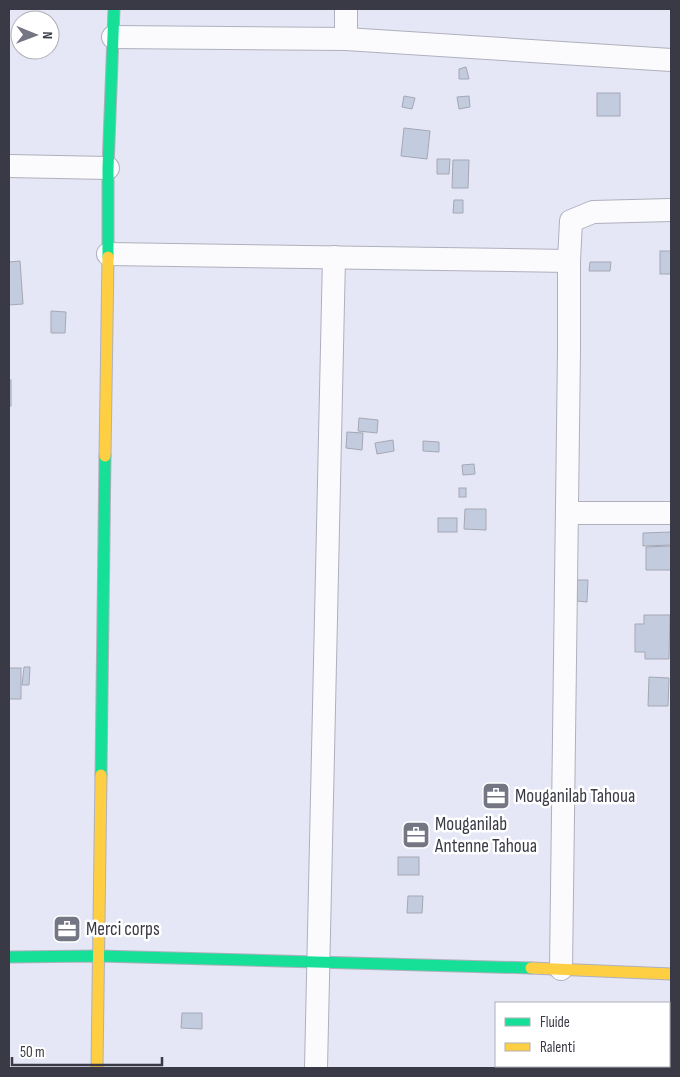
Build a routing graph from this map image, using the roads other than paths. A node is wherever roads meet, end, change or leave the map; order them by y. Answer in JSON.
{"nodes":[{"id":1,"x":114,"y":9,"type":"edge"},
{"id":2,"x":346,"y":9,"type":"edge"},
{"id":3,"x":113,"y":37,"type":"junction"},
{"id":4,"x":346,"y":39,"type":"junction"},
{"id":5,"x":671,"y":60,"type":"edge"},
{"id":6,"x":9,"y":166,"type":"edge"},
{"id":7,"x":108,"y":168,"type":"junction"},
{"id":8,"x":671,"y":210,"type":"edge"},
{"id":9,"x":108,"y":254,"type":"junction"},
{"id":10,"x":334,"y":257,"type":"junction"},
{"id":11,"x":569,"y":261,"type":"junction"},
{"id":12,"x":567,"y":513,"type":"junction"},
{"id":13,"x":671,"y":513,"type":"edge"},
{"id":14,"x":100,"y":956,"type":"junction"},
{"id":15,"x":9,"y":957,"type":"edge"},
{"id":16,"x":318,"y":963,"type":"junction"},
{"id":17,"x":561,"y":969,"type":"junction"},
{"id":18,"x":671,"y":974,"type":"edge"},
{"id":19,"x":97,"y":1068,"type":"edge"},
{"id":20,"x":316,"y":1068,"type":"edge"}],
"edges":[{"from":1,"to":3,"type":"street"},
{"from":2,"to":4,"type":"street"},
{"from":3,"to":4,"type":"street"},
{"from":3,"to":7,"type":"street"},
{"from":4,"to":5,"type":"street"},
{"from":6,"to":7,"type":"street"},
{"from":7,"to":9,"type":"street"},
{"from":8,"to":11,"type":"street"},
{"from":9,"to":10,"type":"street"},
{"from":9,"to":14,"type":"street"},
{"from":10,"to":11,"type":"street"},
{"from":10,"to":16,"type":"street"},
{"from":11,"to":12,"type":"street"},
{"from":12,"to":13,"type":"street"},
{"from":12,"to":17,"type":"street"},
{"from":14,"to":15,"type":"street"},
{"from":14,"to":16,"type":"street"},
{"from":14,"to":19,"type":"street"},
{"from":16,"to":17,"type":"street"},
{"from":16,"to":20,"type":"street"},
{"from":17,"to":18,"type":"street"}]}
